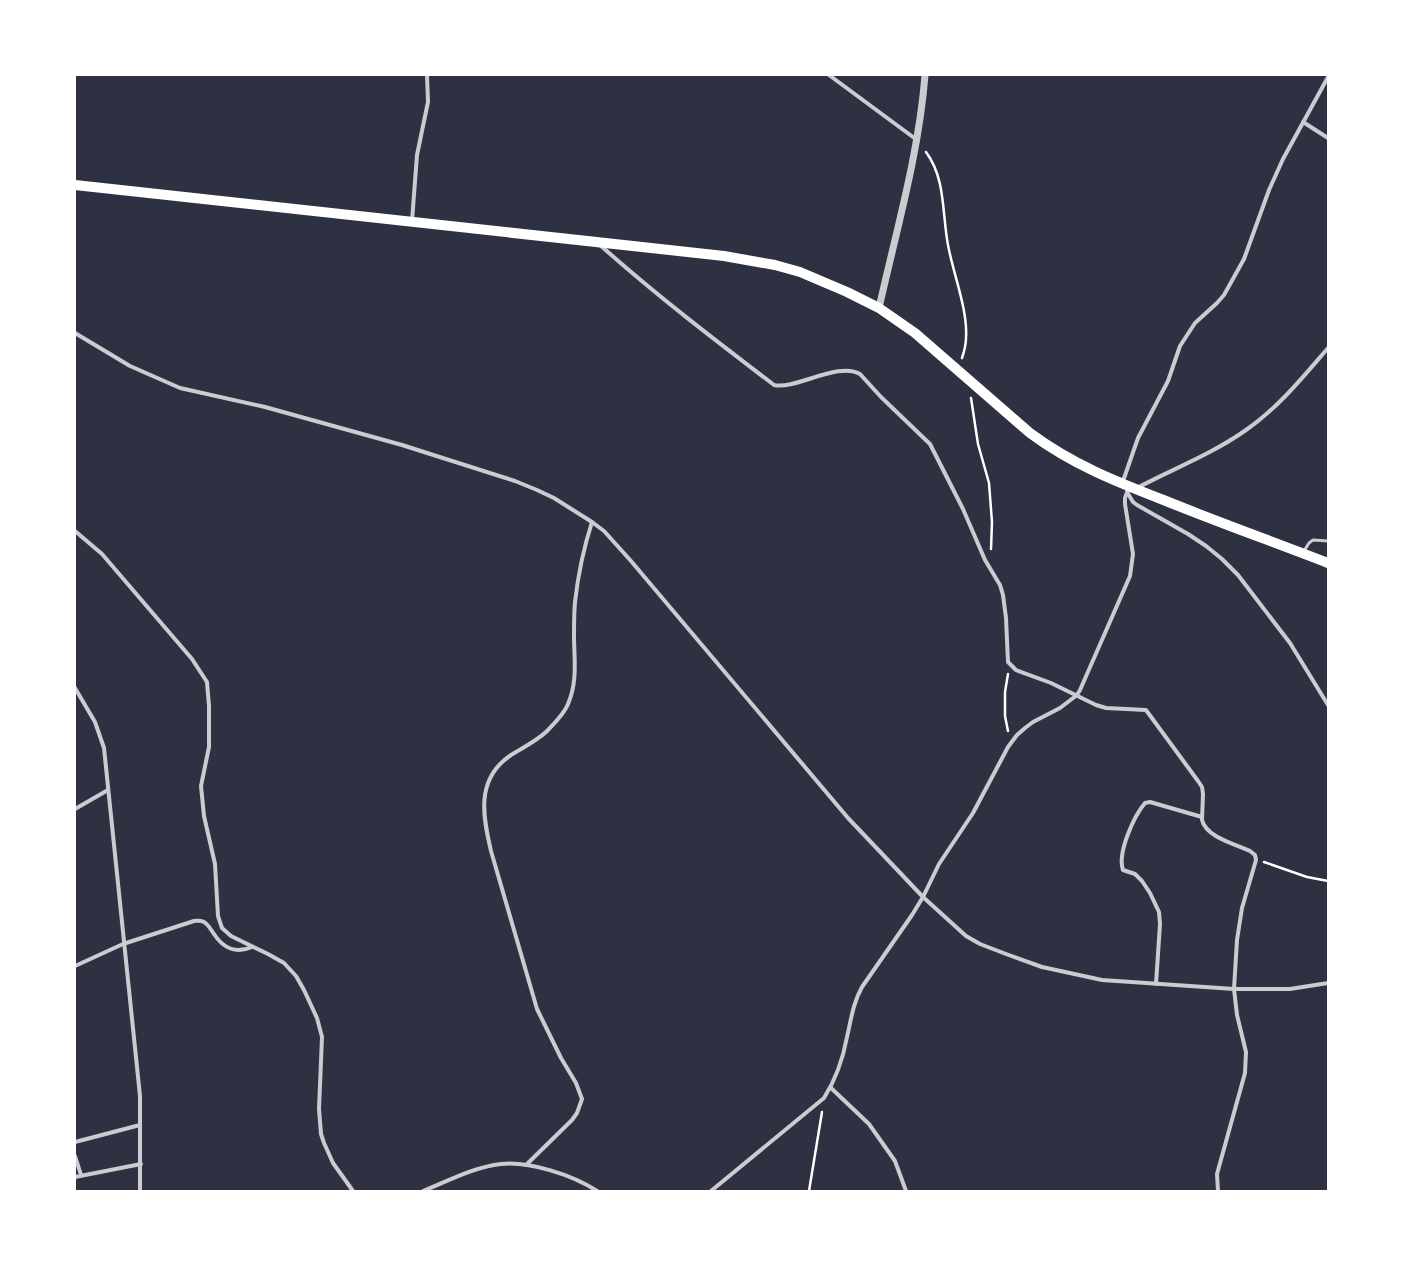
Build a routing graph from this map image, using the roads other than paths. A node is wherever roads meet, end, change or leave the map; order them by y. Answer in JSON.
{"nodes":[{"id":1,"x":427,"y":75,"type":"edge"},
{"id":2,"x":829,"y":75,"type":"edge"},
{"id":3,"x":925,"y":75,"type":"edge"},
{"id":4,"x":1328,"y":77,"type":"edge"},
{"id":5,"x":1303,"y":122,"type":"junction"},
{"id":6,"x":1328,"y":138,"type":"edge"},
{"id":7,"x":917,"y":140,"type":"junction"},
{"id":8,"x":75,"y":185,"type":"edge"},
{"id":9,"x":412,"y":222,"type":"junction"},
{"id":10,"x":597,"y":242,"type":"junction"},
{"id":11,"x":879,"y":308,"type":"junction"},
{"id":12,"x":75,"y":333,"type":"edge"},
{"id":13,"x":1328,"y":348,"type":"edge"},
{"id":14,"x":1128,"y":488,"type":"junction"},
{"id":15,"x":592,"y":522,"type":"junction"},
{"id":16,"x":75,"y":531,"type":"edge"},
{"id":17,"x":1328,"y":541,"type":"edge"},
{"id":18,"x":1303,"y":553,"type":"junction"},
{"id":19,"x":1328,"y":563,"type":"edge"},
{"id":20,"x":75,"y":688,"type":"edge"},
{"id":21,"x":1077,"y":695,"type":"junction"},
{"id":22,"x":1328,"y":705,"type":"edge"},
{"id":23,"x":108,"y":790,"type":"junction"},
{"id":24,"x":75,"y":808,"type":"edge"},
{"id":25,"x":1202,"y":816,"type":"junction"},
{"id":26,"x":923,"y":897,"type":"junction"},
{"id":27,"x":123,"y":944,"type":"junction"},
{"id":28,"x":252,"y":947,"type":"junction"},
{"id":29,"x":75,"y":966,"type":"edge"},
{"id":30,"x":1328,"y":983,"type":"edge"},
{"id":31,"x":1156,"y":984,"type":"junction"},
{"id":32,"x":1234,"y":989,"type":"junction"},
{"id":33,"x":831,"y":1088,"type":"junction"},
{"id":34,"x":140,"y":1125,"type":"junction"},
{"id":35,"x":75,"y":1142,"type":"edge"},
{"id":36,"x":75,"y":1156,"type":"edge"},
{"id":37,"x":141,"y":1164,"type":"junction"},
{"id":38,"x":526,"y":1165,"type":"junction"},
{"id":39,"x":81,"y":1175,"type":"junction"},
{"id":40,"x":75,"y":1177,"type":"edge"},
{"id":41,"x":140,"y":1191,"type":"edge"},
{"id":42,"x":353,"y":1191,"type":"edge"},
{"id":43,"x":423,"y":1191,"type":"edge"},
{"id":44,"x":597,"y":1191,"type":"edge"},
{"id":45,"x":711,"y":1191,"type":"edge"},
{"id":46,"x":906,"y":1191,"type":"edge"},
{"id":47,"x":1218,"y":1191,"type":"edge"}],
"edges":[{"from":1,"to":9,"type":"street"},
{"from":2,"to":7,"type":"street"},
{"from":3,"to":7,"type":"street"},
{"from":4,"to":5,"type":"street"},
{"from":5,"to":6,"type":"street"},
{"from":5,"to":14,"type":"street"},
{"from":7,"to":11,"type":"street"},
{"from":8,"to":9,"type":"main road"},
{"from":9,"to":10,"type":"main road"},
{"from":10,"to":11,"type":"main road"},
{"from":10,"to":21,"type":"street"},
{"from":11,"to":14,"type":"main road"},
{"from":12,"to":15,"type":"street"},
{"from":13,"to":14,"type":"street"},
{"from":14,"to":18,"type":"main road"},
{"from":14,"to":21,"type":"street"},
{"from":14,"to":22,"type":"street"},
{"from":15,"to":26,"type":"street"},
{"from":15,"to":38,"type":"street"},
{"from":16,"to":28,"type":"street"},
{"from":17,"to":18,"type":"lane"},
{"from":18,"to":19,"type":"main road"},
{"from":20,"to":23,"type":"street"},
{"from":21,"to":25,"type":"street"},
{"from":21,"to":26,"type":"street"},
{"from":23,"to":24,"type":"street"},
{"from":23,"to":27,"type":"street"},
{"from":25,"to":31,"type":"street"},
{"from":25,"to":32,"type":"street"},
{"from":26,"to":31,"type":"street"},
{"from":26,"to":33,"type":"street"},
{"from":27,"to":28,"type":"street"},
{"from":27,"to":29,"type":"street"},
{"from":27,"to":34,"type":"street"},
{"from":28,"to":42,"type":"street"},
{"from":30,"to":32,"type":"street"},
{"from":31,"to":32,"type":"street"},
{"from":32,"to":47,"type":"street"},
{"from":33,"to":45,"type":"street"},
{"from":33,"to":46,"type":"street"},
{"from":34,"to":35,"type":"street"},
{"from":34,"to":37,"type":"street"},
{"from":36,"to":39,"type":"street"},
{"from":37,"to":39,"type":"street"},
{"from":37,"to":41,"type":"street"},
{"from":38,"to":43,"type":"street"},
{"from":38,"to":44,"type":"street"},
{"from":39,"to":40,"type":"street"}]}
